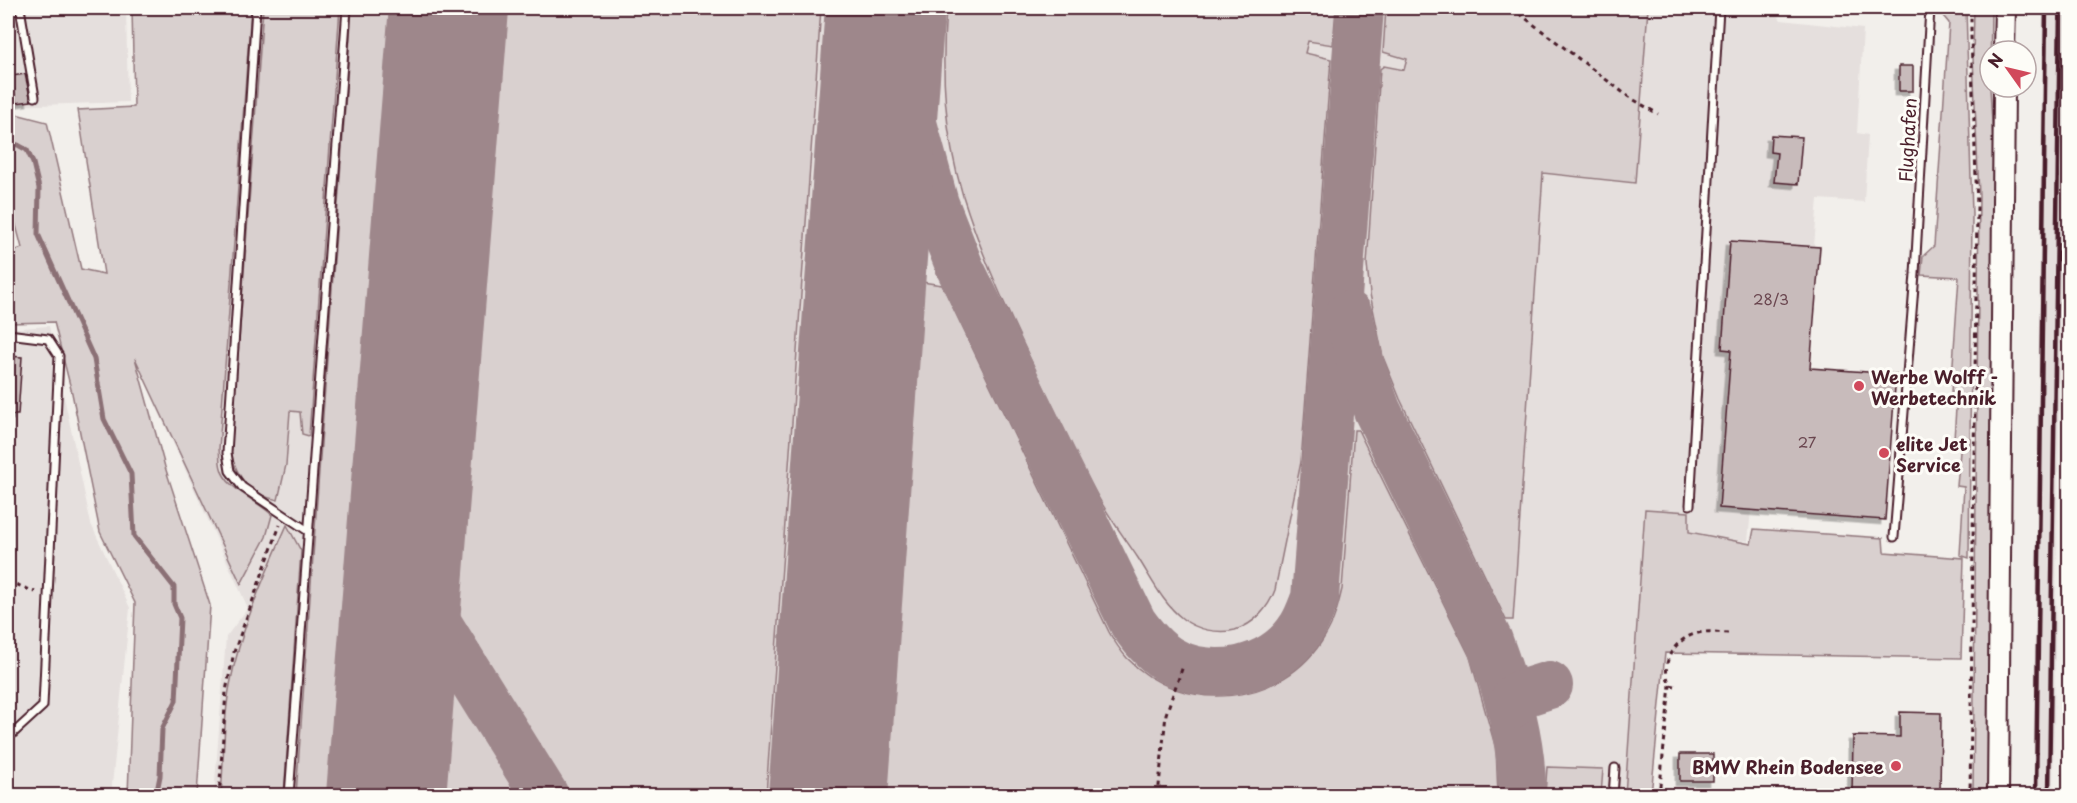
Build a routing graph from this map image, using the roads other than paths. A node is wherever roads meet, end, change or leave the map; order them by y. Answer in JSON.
{"nodes":[{"id":1,"x":20,"y":8,"type":"edge"},
{"id":2,"x":256,"y":8,"type":"edge"},
{"id":3,"x":347,"y":8,"type":"edge"},
{"id":4,"x":1719,"y":8,"type":"edge"},
{"id":5,"x":1930,"y":8,"type":"edge"},
{"id":6,"x":2005,"y":8,"type":"edge"},
{"id":7,"x":2004,"y":39,"type":"edge"},
{"id":8,"x":34,"y":97,"type":"dead end"},
{"id":9,"x":2004,"y":99,"type":"edge"},
{"id":10,"x":8,"y":334,"type":"edge"},
{"id":11,"x":1690,"y":505,"type":"dead end"},
{"id":12,"x":308,"y":531,"type":"junction"},
{"id":13,"x":1894,"y":537,"type":"dead end"},
{"id":14,"x":8,"y":738,"type":"edge"},
{"id":15,"x":1615,"y":768,"type":"dead end"},
{"id":16,"x":289,"y":795,"type":"edge"},
{"id":17,"x":1613,"y":795,"type":"edge"},
{"id":18,"x":1998,"y":795,"type":"edge"}],
"edges":[{"from":1,"to":8,"type":"lane"},
{"from":2,"to":12,"type":"lane"},
{"from":3,"to":12,"type":"lane"},
{"from":4,"to":11,"type":"lane"},
{"from":5,"to":13,"type":"lane","name":"Flughafen"},
{"from":6,"to":7,"type":"street"},
{"from":9,"to":18,"type":"street"},
{"from":10,"to":14,"type":"lane"},
{"from":12,"to":16,"type":"lane"},
{"from":15,"to":17,"type":"lane"}]}
